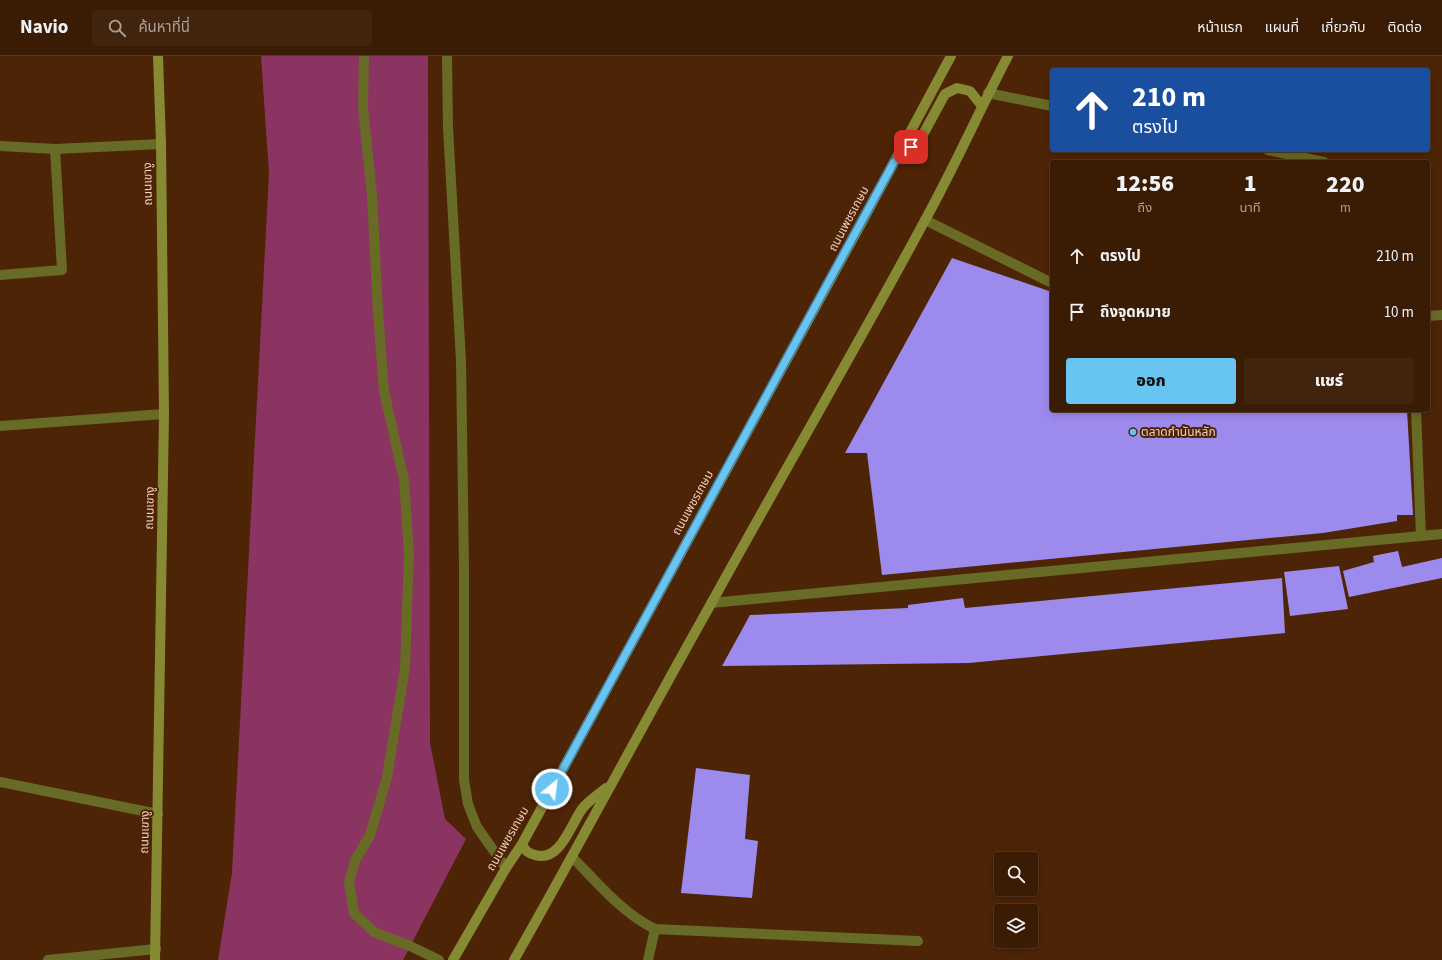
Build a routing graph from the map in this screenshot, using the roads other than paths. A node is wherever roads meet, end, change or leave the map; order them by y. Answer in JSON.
{"nodes":[{"id":1,"x":158,"y":56,"type":"edge"},
{"id":2,"x":364,"y":56,"type":"edge"},
{"id":3,"x":447,"y":56,"type":"edge"},
{"id":4,"x":951,"y":56,"type":"edge"},
{"id":5,"x":1008,"y":56,"type":"edge"},
{"id":6,"x":988,"y":93,"type":"junction"},
{"id":7,"x":982,"y":106,"type":"junction"},
{"id":8,"x":1050,"y":106,"type":"edge"},
{"id":9,"x":161,"y":144,"type":"junction"},
{"id":10,"x":0,"y":146,"type":"edge"},
{"id":11,"x":55,"y":149,"type":"junction"},
{"id":12,"x":1277,"y":152,"type":"edge"},
{"id":13,"x":1315,"y":160,"type":"edge"},
{"id":14,"x":894,"y":162,"type":"junction"},
{"id":15,"x":925,"y":220,"type":"junction"},
{"id":16,"x":0,"y":274,"type":"edge"},
{"id":17,"x":1050,"y":282,"type":"edge"},
{"id":18,"x":1442,"y":315,"type":"edge"},
{"id":19,"x":1430,"y":316,"type":"edge"},
{"id":20,"x":1416,"y":412,"type":"edge"},
{"id":21,"x":164,"y":414,"type":"junction"},
{"id":22,"x":0,"y":426,"type":"edge"},
{"id":23,"x":1442,"y":534,"type":"edge"},
{"id":24,"x":1421,"y":536,"type":"junction"},
{"id":25,"x":711,"y":603,"type":"junction"},
{"id":26,"x":0,"y":782,"type":"edge"},
{"id":27,"x":612,"y":783,"type":"junction"},
{"id":28,"x":158,"y":814,"type":"junction"},
{"id":29,"x":522,"y":844,"type":"junction"},
{"id":30,"x":572,"y":857,"type":"junction"},
{"id":31,"x":506,"y":868,"type":"junction"},
{"id":32,"x":655,"y":929,"type":"junction"},
{"id":33,"x":918,"y":941,"type":"dead end"},
{"id":34,"x":156,"y":948,"type":"junction"},
{"id":35,"x":48,"y":960,"type":"edge"},
{"id":36,"x":156,"y":960,"type":"edge"},
{"id":37,"x":439,"y":960,"type":"edge"},
{"id":38,"x":453,"y":960,"type":"edge"},
{"id":39,"x":514,"y":960,"type":"edge"},
{"id":40,"x":648,"y":960,"type":"edge"}],
"edges":[{"from":1,"to":9,"type":"main road","name":"ถนนเขางู"},
{"from":2,"to":37,"type":"street"},
{"from":3,"to":31,"type":"street"},
{"from":4,"to":14,"type":"main road","name":"ถนนเพชรเกษม"},
{"from":5,"to":6,"type":"main road"},
{"from":6,"to":7,"type":"main road"},
{"from":6,"to":8,"type":"street"},
{"from":7,"to":14,"type":"main road"},
{"from":7,"to":15,"type":"main road"},
{"from":9,"to":11,"type":"street"},
{"from":9,"to":21,"type":"main road","name":"ถนนเขางู"},
{"from":10,"to":11,"type":"street"},
{"from":11,"to":16,"type":"street"},
{"from":12,"to":13,"type":"street"},
{"from":14,"to":29,"type":"main road","name":"ถนนเพชรเกษม"},
{"from":15,"to":17,"type":"street"},
{"from":15,"to":25,"type":"main road"},
{"from":18,"to":19,"type":"street"},
{"from":20,"to":24,"type":"street"},
{"from":21,"to":22,"type":"street"},
{"from":21,"to":28,"type":"main road","name":"ถนนเขางู"},
{"from":23,"to":24,"type":"street"},
{"from":24,"to":25,"type":"street"},
{"from":25,"to":27,"type":"main road"},
{"from":26,"to":28,"type":"street"},
{"from":27,"to":29,"type":"main road"},
{"from":27,"to":30,"type":"main road"},
{"from":28,"to":34,"type":"main road","name":"ถนนเขางู"},
{"from":29,"to":31,"type":"main road","name":"ถนนเพชรเกษม"},
{"from":30,"to":32,"type":"street"},
{"from":30,"to":39,"type":"main road"},
{"from":31,"to":38,"type":"main road","name":"ถนนเพชรเกษม"},
{"from":32,"to":33,"type":"street"},
{"from":32,"to":40,"type":"street"},
{"from":34,"to":35,"type":"street"},
{"from":34,"to":36,"type":"main road","name":"ถนนเขางู"}]}
